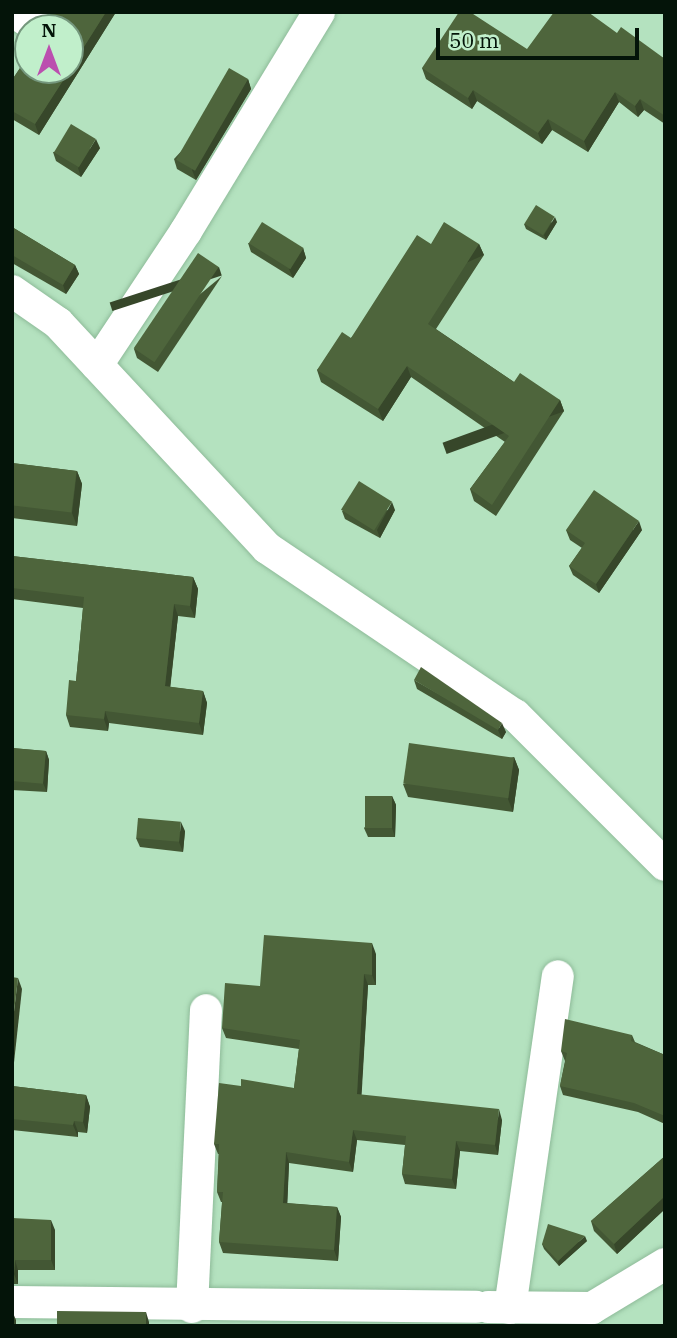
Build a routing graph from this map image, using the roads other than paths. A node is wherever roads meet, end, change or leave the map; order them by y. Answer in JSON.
{"nodes":[{"id":1,"x":319,"y":12,"type":"edge"},
{"id":2,"x":12,"y":291,"type":"edge"},
{"id":3,"x":97,"y":365,"type":"junction"},
{"id":4,"x":665,"y":865,"type":"edge"},
{"id":5,"x":558,"y":976,"type":"dead end"},
{"id":6,"x":206,"y":1010,"type":"dead end"},
{"id":7,"x":665,"y":1264,"type":"edge"},
{"id":8,"x":12,"y":1302,"type":"edge"},
{"id":9,"x":192,"y":1307,"type":"junction"},
{"id":10,"x":510,"y":1308,"type":"junction"},
{"id":11,"x":472,"y":1316,"type":"edge"}],
"edges":[{"from":1,"to":3,"type":"street"},
{"from":2,"to":3,"type":"street"},
{"from":3,"to":4,"type":"street"},
{"from":5,"to":10,"type":"street"},
{"from":6,"to":9,"type":"street"},
{"from":7,"to":10,"type":"street"},
{"from":8,"to":9,"type":"street"},
{"from":9,"to":11,"type":"street"},
{"from":10,"to":11,"type":"street"}]}
